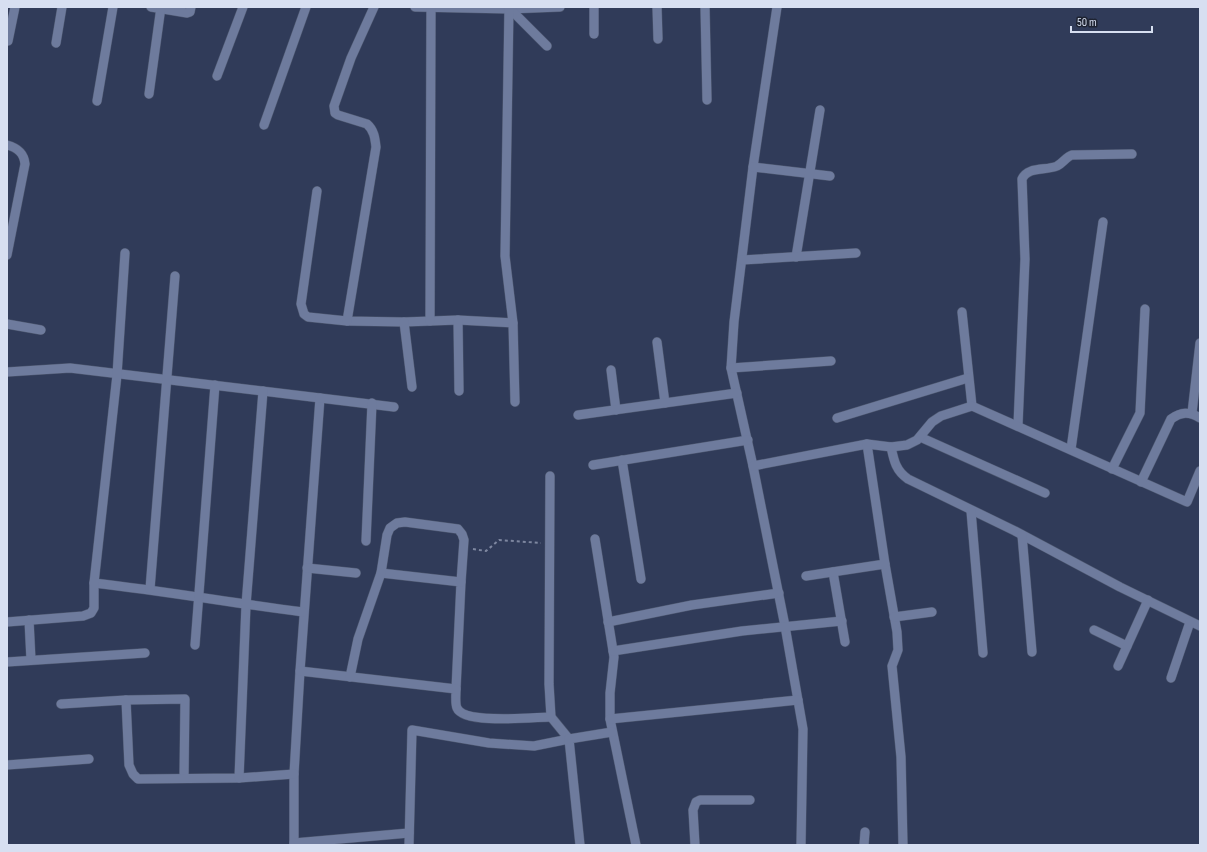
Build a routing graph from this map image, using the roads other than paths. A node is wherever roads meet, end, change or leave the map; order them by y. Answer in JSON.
{"nodes":[{"id":1,"x":15,"y":7,"type":"edge"},
{"id":2,"x":62,"y":7,"type":"edge"},
{"id":3,"x":113,"y":7,"type":"edge"},
{"id":4,"x":151,"y":7,"type":"edge"},
{"id":5,"x":191,"y":7,"type":"edge"},
{"id":6,"x":243,"y":7,"type":"edge"},
{"id":7,"x":306,"y":7,"type":"edge"},
{"id":8,"x":374,"y":7,"type":"edge"},
{"id":9,"x":415,"y":7,"type":"edge"},
{"id":10,"x":560,"y":7,"type":"edge"},
{"id":11,"x":594,"y":7,"type":"edge"},
{"id":12,"x":658,"y":7,"type":"edge"},
{"id":13,"x":705,"y":7,"type":"edge"},
{"id":14,"x":778,"y":7,"type":"edge"},
{"id":15,"x":161,"y":8,"type":"edge"},
{"id":16,"x":431,"y":8,"type":"junction"},
{"id":17,"x":509,"y":8,"type":"edge"},
{"id":18,"x":594,"y":34,"type":"dead end"},
{"id":19,"x":658,"y":39,"type":"dead end"},
{"id":20,"x":8,"y":41,"type":"edge"},
{"id":21,"x":56,"y":43,"type":"dead end"},
{"id":22,"x":547,"y":46,"type":"dead end"},
{"id":23,"x":217,"y":76,"type":"dead end"},
{"id":24,"x":149,"y":94,"type":"dead end"},
{"id":25,"x":707,"y":100,"type":"dead end"},
{"id":26,"x":97,"y":101,"type":"dead end"},
{"id":27,"x":820,"y":110,"type":"dead end"},
{"id":28,"x":264,"y":125,"type":"dead end"},
{"id":29,"x":7,"y":145,"type":"edge"},
{"id":30,"x":1132,"y":154,"type":"dead end"},
{"id":31,"x":753,"y":167,"type":"junction"},
{"id":32,"x":810,"y":173,"type":"junction"},
{"id":33,"x":830,"y":176,"type":"dead end"},
{"id":34,"x":317,"y":191,"type":"dead end"},
{"id":35,"x":1103,"y":222,"type":"dead end"},
{"id":36,"x":125,"y":253,"type":"dead end"},
{"id":37,"x":856,"y":253,"type":"dead end"},
{"id":38,"x":7,"y":255,"type":"edge"},
{"id":39,"x":796,"y":257,"type":"junction"},
{"id":40,"x":742,"y":260,"type":"junction"},
{"id":41,"x":175,"y":276,"type":"dead end"},
{"id":42,"x":1146,"y":309,"type":"dead end"},
{"id":43,"x":962,"y":312,"type":"dead end"},
{"id":44,"x":458,"y":320,"type":"junction"},
{"id":45,"x":347,"y":321,"type":"junction"},
{"id":46,"x":430,"y":321,"type":"junction"},
{"id":47,"x":404,"y":322,"type":"junction"},
{"id":48,"x":513,"y":323,"type":"junction"},
{"id":49,"x":7,"y":324,"type":"edge"},
{"id":50,"x":42,"y":330,"type":"dead end"},
{"id":51,"x":657,"y":342,"type":"dead end"},
{"id":52,"x":1200,"y":343,"type":"edge"},
{"id":53,"x":831,"y":361,"type":"dead end"},
{"id":54,"x":731,"y":368,"type":"junction"},
{"id":55,"x":611,"y":370,"type":"dead end"},
{"id":56,"x":7,"y":372,"type":"edge"},
{"id":57,"x":116,"y":375,"type":"junction"},
{"id":58,"x":968,"y":378,"type":"junction"},
{"id":59,"x":168,"y":380,"type":"junction"},
{"id":60,"x":215,"y":385,"type":"junction"},
{"id":61,"x":412,"y":387,"type":"dead end"},
{"id":62,"x":263,"y":391,"type":"junction"},
{"id":63,"x":459,"y":391,"type":"dead end"},
{"id":64,"x":737,"y":393,"type":"junction"},
{"id":65,"x":320,"y":398,"type":"junction"},
{"id":66,"x":515,"y":402,"type":"dead end"},
{"id":67,"x":372,"y":403,"type":"junction"},
{"id":68,"x":665,"y":403,"type":"junction"},
{"id":69,"x":972,"y":406,"type":"junction"},
{"id":70,"x":394,"y":407,"type":"dead end"},
{"id":71,"x":616,"y":410,"type":"junction"},
{"id":72,"x":578,"y":415,"type":"dead end"},
{"id":73,"x":1196,"y":415,"type":"edge"},
{"id":74,"x":837,"y":418,"type":"dead end"},
{"id":75,"x":1018,"y":425,"type":"junction"},
{"id":76,"x":920,"y":437,"type":"junction"},
{"id":77,"x":748,"y":440,"type":"junction"},
{"id":78,"x":868,"y":444,"type":"junction"},
{"id":79,"x":891,"y":447,"type":"junction"},
{"id":80,"x":1071,"y":450,"type":"junction"},
{"id":81,"x":622,"y":460,"type":"junction"},
{"id":82,"x":593,"y":465,"type":"dead end"},
{"id":83,"x":753,"y":466,"type":"junction"},
{"id":84,"x":1112,"y":469,"type":"junction"},
{"id":85,"x":1200,"y":471,"type":"edge"},
{"id":86,"x":550,"y":476,"type":"dead end"},
{"id":87,"x":1141,"y":482,"type":"junction"},
{"id":88,"x":1045,"y":493,"type":"dead end"},
{"id":89,"x":971,"y":511,"type":"junction"},
{"id":90,"x":1022,"y":535,"type":"junction"},
{"id":91,"x":595,"y":539,"type":"dead end"},
{"id":92,"x":366,"y":541,"type":"dead end"},
{"id":93,"x":885,"y":564,"type":"junction"},
{"id":94,"x":307,"y":568,"type":"junction"},
{"id":95,"x":833,"y":572,"type":"junction"},
{"id":96,"x":356,"y":573,"type":"dead end"},
{"id":97,"x":381,"y":573,"type":"junction"},
{"id":98,"x":806,"y":576,"type":"dead end"},
{"id":99,"x":641,"y":580,"type":"dead end"},
{"id":100,"x":461,"y":582,"type":"junction"},
{"id":101,"x":94,"y":583,"type":"junction"},
{"id":102,"x":150,"y":589,"type":"junction"},
{"id":103,"x":779,"y":593,"type":"junction"},
{"id":104,"x":198,"y":595,"type":"junction"},
{"id":105,"x":1148,"y":600,"type":"junction"},
{"id":106,"x":246,"y":604,"type":"junction"},
{"id":107,"x":303,"y":612,"type":"junction"},
{"id":108,"x":932,"y":612,"type":"dead end"},
{"id":109,"x":894,"y":617,"type":"junction"},
{"id":110,"x":29,"y":620,"type":"junction"},
{"id":111,"x":842,"y":621,"type":"junction"},
{"id":112,"x":7,"y":622,"type":"edge"},
{"id":113,"x":608,"y":622,"type":"junction"},
{"id":114,"x":1190,"y":622,"type":"junction"},
{"id":115,"x":785,"y":626,"type":"junction"},
{"id":116,"x":1200,"y":626,"type":"edge"},
{"id":117,"x":1094,"y":630,"type":"dead end"},
{"id":118,"x":845,"y":642,"type":"dead end"},
{"id":119,"x":195,"y":645,"type":"dead end"},
{"id":120,"x":1127,"y":646,"type":"junction"},
{"id":121,"x":613,"y":651,"type":"junction"},
{"id":122,"x":983,"y":652,"type":"dead end"},
{"id":123,"x":1032,"y":652,"type":"dead end"},
{"id":124,"x":144,"y":653,"type":"dead end"},
{"id":125,"x":31,"y":660,"type":"junction"},
{"id":126,"x":7,"y":662,"type":"edge"},
{"id":127,"x":1118,"y":666,"type":"dead end"},
{"id":128,"x":300,"y":671,"type":"junction"},
{"id":129,"x":350,"y":677,"type":"junction"},
{"id":130,"x":1171,"y":678,"type":"dead end"},
{"id":131,"x":456,"y":690,"type":"junction"},
{"id":132,"x":126,"y":700,"type":"junction"},
{"id":133,"x":798,"y":700,"type":"junction"},
{"id":134,"x":61,"y":704,"type":"dead end"},
{"id":135,"x":551,"y":717,"type":"junction"},
{"id":136,"x":610,"y":719,"type":"junction"},
{"id":137,"x":612,"y":732,"type":"junction"},
{"id":138,"x":569,"y":739,"type":"junction"},
{"id":139,"x":89,"y":759,"type":"dead end"},
{"id":140,"x":7,"y":765,"type":"edge"},
{"id":141,"x":294,"y":774,"type":"junction"},
{"id":142,"x":184,"y":778,"type":"junction"},
{"id":143,"x":239,"y":778,"type":"junction"},
{"id":144,"x":750,"y":800,"type":"dead end"},
{"id":145,"x":865,"y":832,"type":"dead end"},
{"id":146,"x":409,"y":833,"type":"junction"},
{"id":147,"x":294,"y":844,"type":"edge"},
{"id":148,"x":409,"y":845,"type":"edge"},
{"id":149,"x":580,"y":845,"type":"edge"},
{"id":150,"x":636,"y":845,"type":"edge"},
{"id":151,"x":695,"y":845,"type":"edge"},
{"id":152,"x":802,"y":845,"type":"edge"},
{"id":153,"x":864,"y":845,"type":"edge"},
{"id":154,"x":903,"y":845,"type":"edge"}],
"edges":[{"from":1,"to":20,"type":"street"},
{"from":2,"to":21,"type":"street"},
{"from":3,"to":26,"type":"street"},
{"from":4,"to":15,"type":"street"},
{"from":5,"to":15,"type":"street"},
{"from":6,"to":23,"type":"street"},
{"from":7,"to":28,"type":"street"},
{"from":8,"to":45,"type":"street"},
{"from":9,"to":16,"type":"street"},
{"from":10,"to":17,"type":"street"},
{"from":11,"to":18,"type":"street"},
{"from":12,"to":19,"type":"street"},
{"from":13,"to":25,"type":"street"},
{"from":14,"to":31,"type":"street"},
{"from":15,"to":24,"type":"street"},
{"from":16,"to":17,"type":"street"},
{"from":16,"to":46,"type":"street"},
{"from":17,"to":22,"type":"street"},
{"from":17,"to":48,"type":"street"},
{"from":27,"to":32,"type":"street"},
{"from":29,"to":38,"type":"street"},
{"from":30,"to":75,"type":"street"},
{"from":31,"to":32,"type":"street"},
{"from":31,"to":40,"type":"street"},
{"from":32,"to":33,"type":"street"},
{"from":32,"to":39,"type":"street"},
{"from":34,"to":45,"type":"street"},
{"from":35,"to":80,"type":"street"},
{"from":36,"to":57,"type":"street"},
{"from":37,"to":39,"type":"street"},
{"from":39,"to":40,"type":"street"},
{"from":40,"to":54,"type":"street"},
{"from":41,"to":59,"type":"street"},
{"from":42,"to":84,"type":"street"},
{"from":43,"to":58,"type":"street"},
{"from":44,"to":46,"type":"street"},
{"from":44,"to":48,"type":"street"},
{"from":44,"to":63,"type":"street"},
{"from":45,"to":47,"type":"street"},
{"from":46,"to":47,"type":"street"},
{"from":47,"to":61,"type":"street"},
{"from":48,"to":66,"type":"street"},
{"from":49,"to":50,"type":"street"},
{"from":51,"to":68,"type":"street"},
{"from":52,"to":73,"type":"street"},
{"from":53,"to":54,"type":"street"},
{"from":54,"to":64,"type":"street"},
{"from":55,"to":71,"type":"street"},
{"from":56,"to":57,"type":"street"},
{"from":57,"to":59,"type":"street"},
{"from":57,"to":101,"type":"street"},
{"from":58,"to":69,"type":"street"},
{"from":58,"to":74,"type":"street"},
{"from":59,"to":60,"type":"street"},
{"from":59,"to":102,"type":"street"},
{"from":60,"to":62,"type":"street"},
{"from":60,"to":104,"type":"street"},
{"from":62,"to":65,"type":"street"},
{"from":62,"to":106,"type":"street"},
{"from":64,"to":68,"type":"street"},
{"from":64,"to":77,"type":"street"},
{"from":65,"to":67,"type":"street"},
{"from":65,"to":94,"type":"street"},
{"from":67,"to":70,"type":"street"},
{"from":67,"to":92,"type":"street"},
{"from":68,"to":71,"type":"street"},
{"from":69,"to":75,"type":"street"},
{"from":69,"to":76,"type":"street"},
{"from":71,"to":72,"type":"street"},
{"from":73,"to":87,"type":"street"},
{"from":75,"to":80,"type":"street"},
{"from":76,"to":79,"type":"street"},
{"from":76,"to":88,"type":"street"},
{"from":77,"to":81,"type":"street"},
{"from":77,"to":83,"type":"street"},
{"from":78,"to":79,"type":"street"},
{"from":78,"to":83,"type":"street"},
{"from":78,"to":93,"type":"street"},
{"from":79,"to":89,"type":"street"},
{"from":80,"to":84,"type":"street"},
{"from":81,"to":82,"type":"street"},
{"from":81,"to":99,"type":"street"},
{"from":83,"to":103,"type":"street"},
{"from":84,"to":87,"type":"street"},
{"from":85,"to":87,"type":"street"},
{"from":86,"to":135,"type":"street"},
{"from":89,"to":90,"type":"street"},
{"from":89,"to":122,"type":"street"},
{"from":90,"to":105,"type":"street"},
{"from":90,"to":123,"type":"street"},
{"from":91,"to":113,"type":"street"},
{"from":93,"to":95,"type":"street"},
{"from":93,"to":109,"type":"street"},
{"from":94,"to":96,"type":"street"},
{"from":94,"to":107,"type":"street"},
{"from":95,"to":98,"type":"street"},
{"from":95,"to":111,"type":"street"},
{"from":97,"to":100,"type":"street"},
{"from":97,"to":100,"type":"street"},
{"from":97,"to":129,"type":"street"},
{"from":100,"to":131,"type":"street"},
{"from":101,"to":102,"type":"street"},
{"from":101,"to":110,"type":"street"},
{"from":102,"to":104,"type":"street"},
{"from":103,"to":113,"type":"street"},
{"from":103,"to":115,"type":"street"},
{"from":104,"to":106,"type":"street"},
{"from":104,"to":119,"type":"street"},
{"from":105,"to":114,"type":"street"},
{"from":105,"to":120,"type":"street"},
{"from":106,"to":107,"type":"street"},
{"from":106,"to":143,"type":"street"},
{"from":107,"to":128,"type":"street"},
{"from":108,"to":109,"type":"street"},
{"from":109,"to":154,"type":"street"},
{"from":110,"to":112,"type":"street"},
{"from":110,"to":125,"type":"street"},
{"from":111,"to":115,"type":"street"},
{"from":111,"to":118,"type":"street"},
{"from":113,"to":121,"type":"street"},
{"from":114,"to":116,"type":"street"},
{"from":114,"to":130,"type":"street"},
{"from":115,"to":121,"type":"street"},
{"from":115,"to":133,"type":"street"},
{"from":117,"to":120,"type":"street"},
{"from":120,"to":127,"type":"street"},
{"from":121,"to":136,"type":"street"},
{"from":124,"to":125,"type":"street"},
{"from":125,"to":126,"type":"street"},
{"from":128,"to":129,"type":"street"},
{"from":128,"to":141,"type":"street"},
{"from":129,"to":131,"type":"street"},
{"from":131,"to":135,"type":"street"},
{"from":132,"to":134,"type":"street"},
{"from":132,"to":142,"type":"street"},
{"from":132,"to":142,"type":"street"},
{"from":133,"to":136,"type":"street"},
{"from":133,"to":152,"type":"street"},
{"from":135,"to":138,"type":"street"},
{"from":136,"to":137,"type":"street"},
{"from":137,"to":138,"type":"street"},
{"from":137,"to":150,"type":"street"},
{"from":138,"to":146,"type":"street"},
{"from":138,"to":149,"type":"street"},
{"from":139,"to":140,"type":"street"},
{"from":141,"to":143,"type":"street"},
{"from":141,"to":147,"type":"street"},
{"from":142,"to":143,"type":"street"},
{"from":144,"to":151,"type":"street"},
{"from":145,"to":153,"type":"street"},
{"from":146,"to":147,"type":"street"},
{"from":146,"to":148,"type":"street"}]}
